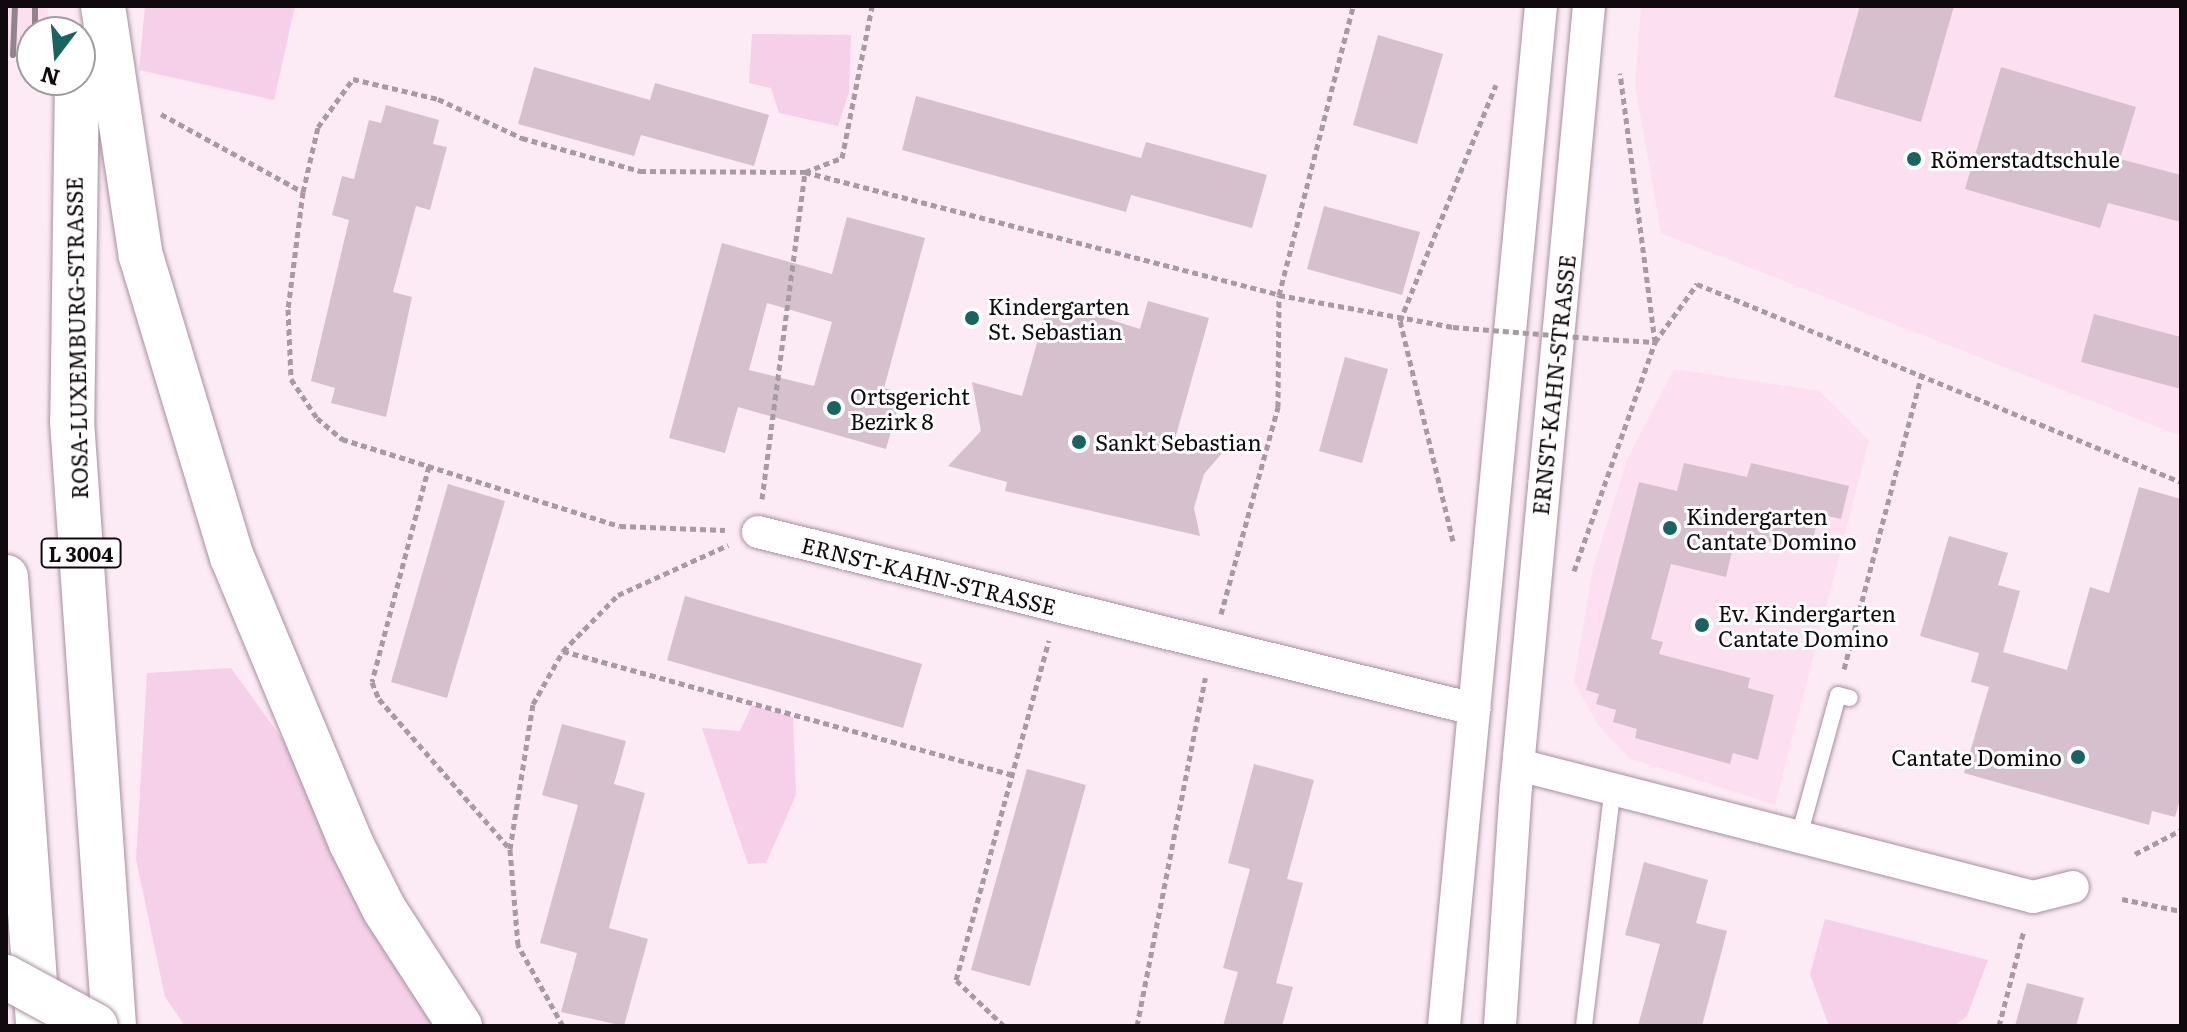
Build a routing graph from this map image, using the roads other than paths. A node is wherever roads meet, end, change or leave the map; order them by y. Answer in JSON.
{"nodes":[{"id":1,"x":103,"y":6,"type":"edge"},
{"id":2,"x":1541,"y":6,"type":"edge"},
{"id":3,"x":1589,"y":6,"type":"edge"},
{"id":4,"x":77,"y":96,"type":"edge"},
{"id":5,"x":758,"y":532,"type":"road end"},
{"id":6,"x":6,"y":577,"type":"edge"},
{"id":7,"x":1844,"y":697,"type":"road end"},
{"id":8,"x":1474,"y":709,"type":"junction"},
{"id":9,"x":1519,"y":765,"type":"junction"},
{"id":10,"x":1613,"y":785,"type":"junction"},
{"id":11,"x":1799,"y":836,"type":"junction"},
{"id":12,"x":2073,"y":887,"type":"dead end"},
{"id":13,"x":6,"y":977,"type":"edge"},
{"id":14,"x":38,"y":1026,"type":"edge"},
{"id":15,"x":96,"y":1026,"type":"edge"},
{"id":16,"x":114,"y":1026,"type":"edge"},
{"id":17,"x":460,"y":1026,"type":"edge"},
{"id":18,"x":1444,"y":1026,"type":"edge"},
{"id":19,"x":1500,"y":1026,"type":"edge"},
{"id":20,"x":1584,"y":1026,"type":"edge"}],
"edges":[{"from":1,"to":17,"type":"highway"},
{"from":2,"to":8,"type":"street"},
{"from":3,"to":9,"type":"street","name":"ERNST-KAHN-STRASSE"},
{"from":4,"to":16,"type":"highway","name":"ROSA-LUXEMBURG-STRASSE","number":"L 3004"},
{"from":5,"to":8,"type":"street","name":"ERNST-KAHN-STRASSE"},
{"from":6,"to":14,"type":"highway"},
{"from":7,"to":11,"type":"lane"},
{"from":8,"to":18,"type":"street"},
{"from":9,"to":10,"type":"street"},
{"from":9,"to":19,"type":"street","name":"ERNST-KAHN-STRASSE"},
{"from":10,"to":11,"type":"street"},
{"from":10,"to":20,"type":"lane"},
{"from":11,"to":12,"type":"street"},
{"from":13,"to":15,"type":"highway","bridge":true}]}
